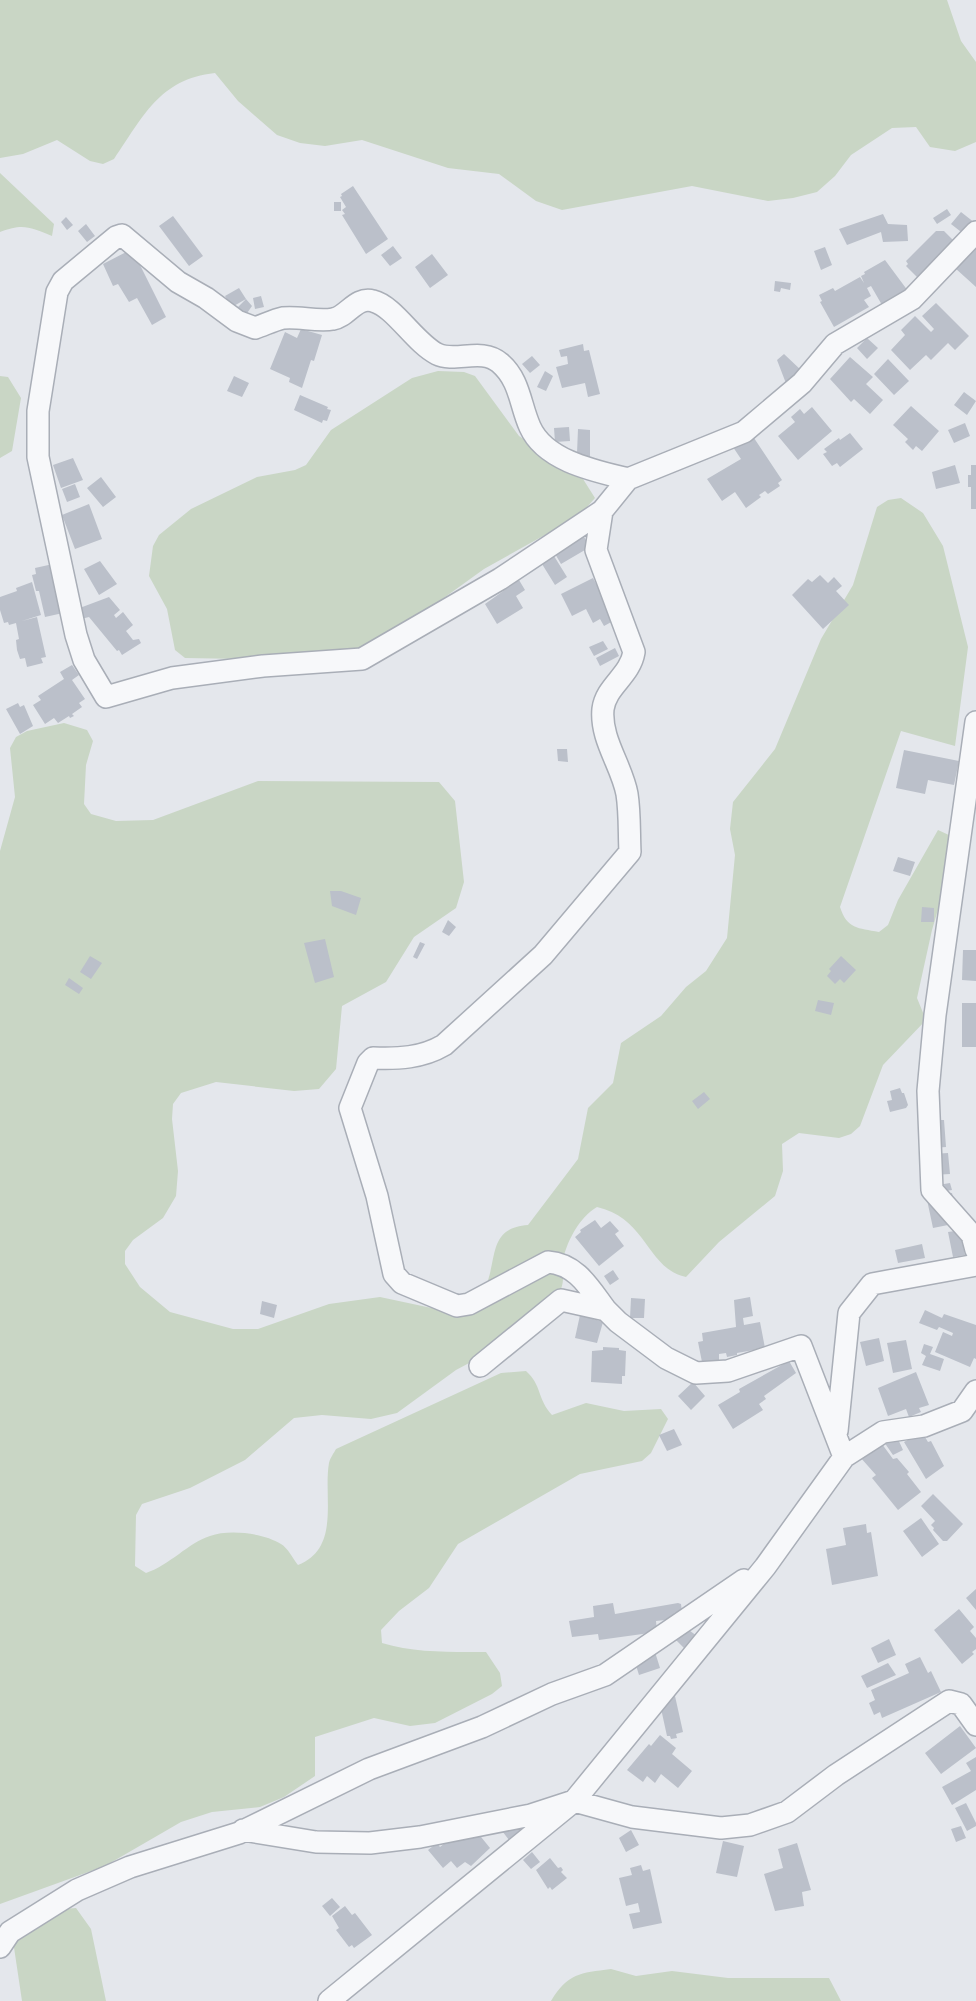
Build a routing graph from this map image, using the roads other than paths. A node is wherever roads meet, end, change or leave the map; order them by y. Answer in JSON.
{"nodes":[{"id":1,"x":976,"y":232,"type":"edge"},
{"id":2,"x":628,"y":479,"type":"junction"},
{"id":3,"x":602,"y":511,"type":"junction"},
{"id":4,"x":976,"y":722,"type":"edge"},
{"id":5,"x":975,"y":1239,"type":"edge"},
{"id":6,"x":976,"y":1265,"type":"edge"},
{"id":7,"x":606,"y":1310,"type":"junction"},
{"id":8,"x":480,"y":1366,"type":"dead end"},
{"id":9,"x":976,"y":1391,"type":"edge"},
{"id":10,"x":836,"y":1434,"type":"junction"},
{"id":11,"x":844,"y":1457,"type":"junction"},
{"id":12,"x":764,"y":1567,"type":"junction"},
{"id":13,"x":976,"y":1725,"type":"edge"},
{"id":14,"x":574,"y":1800,"type":"junction"},
{"id":15,"x":243,"y":1830,"type":"junction"},
{"id":16,"x":0,"y":1947,"type":"edge"},
{"id":17,"x":330,"y":2001,"type":"edge"}],
"edges":[{"from":1,"to":2,"type":"street"},
{"from":2,"to":3,"type":"street"},
{"from":2,"to":3,"type":"street"},
{"from":3,"to":7,"type":"street"},
{"from":4,"to":5,"type":"street"},
{"from":6,"to":10,"type":"street"},
{"from":7,"to":8,"type":"street"},
{"from":7,"to":10,"type":"street"},
{"from":9,"to":11,"type":"street"},
{"from":10,"to":11,"type":"street"},
{"from":11,"to":12,"type":"street"},
{"from":12,"to":14,"type":"street"},
{"from":12,"to":15,"type":"street"},
{"from":13,"to":14,"type":"street"},
{"from":14,"to":15,"type":"street"},
{"from":14,"to":17,"type":"street"},
{"from":15,"to":16,"type":"street"}]}
